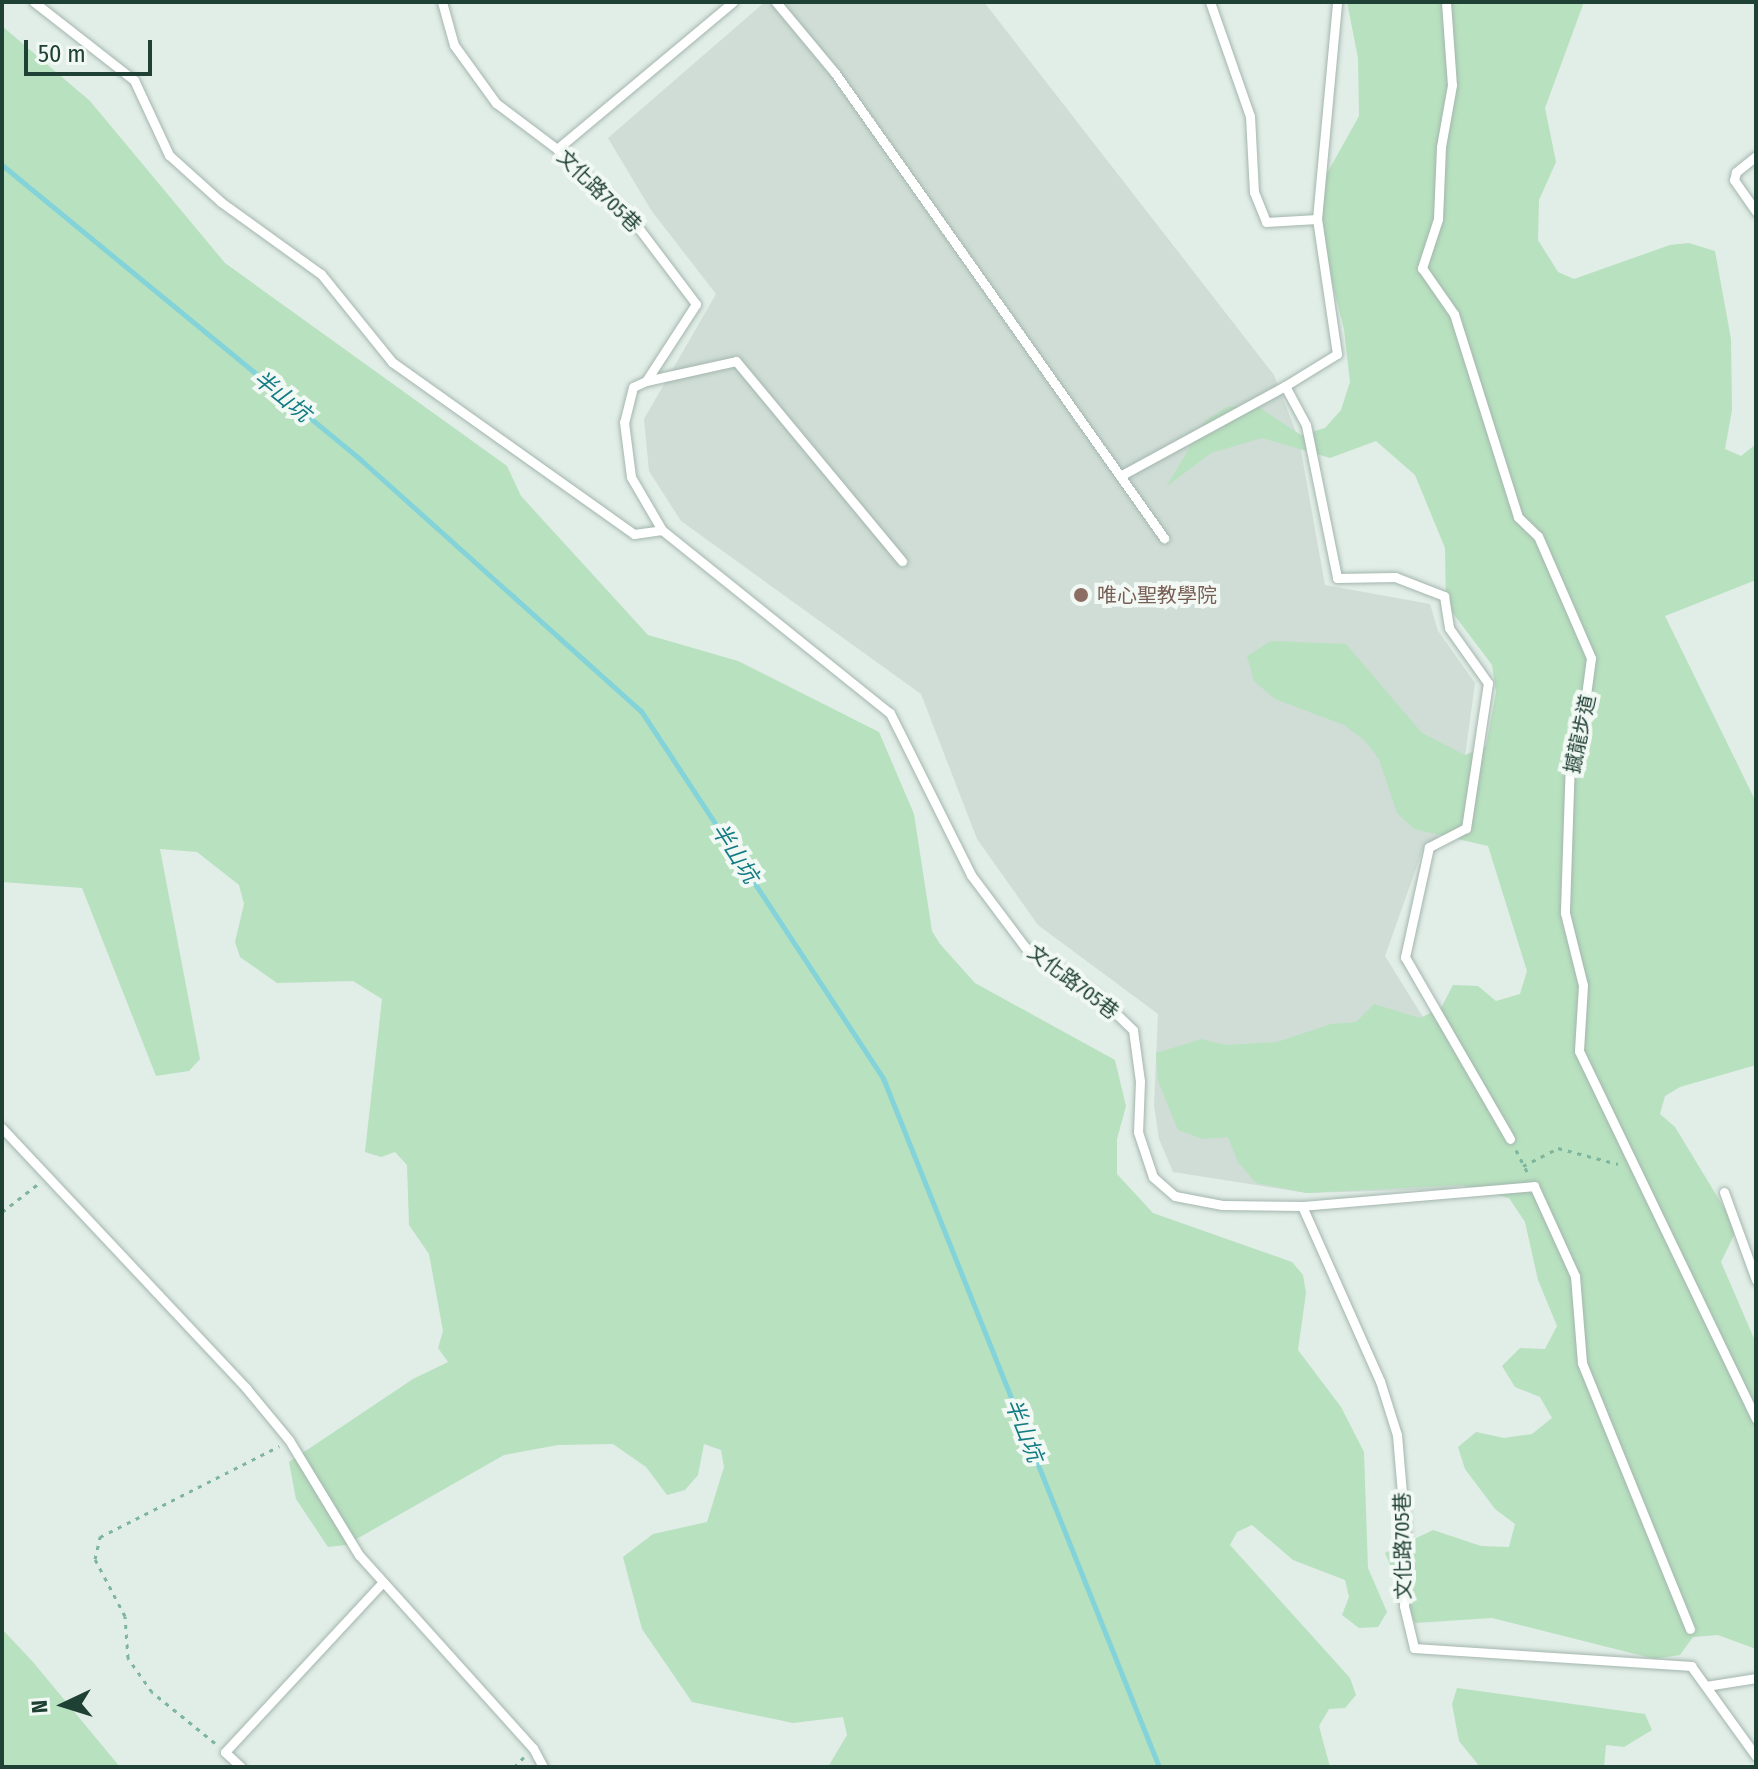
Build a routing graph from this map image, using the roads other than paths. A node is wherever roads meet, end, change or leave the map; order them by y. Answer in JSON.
{"nodes":[{"id":1,"x":34,"y":2,"type":"edge"},
{"id":2,"x":442,"y":2,"type":"edge"},
{"id":3,"x":733,"y":2,"type":"edge"},
{"id":4,"x":776,"y":2,"type":"edge"},
{"id":5,"x":1210,"y":2,"type":"edge"},
{"id":6,"x":1337,"y":2,"type":"edge"},
{"id":7,"x":1446,"y":2,"type":"edge"},
{"id":8,"x":557,"y":149,"type":"junction"},
{"id":9,"x":1756,"y":156,"type":"edge"},
{"id":10,"x":1756,"y":212,"type":"edge"},
{"id":11,"x":1317,"y":219,"type":"junction"},
{"id":12,"x":646,"y":381,"type":"junction"},
{"id":13,"x":1285,"y":386,"type":"junction"},
{"id":14,"x":1120,"y":476,"type":"junction"},
{"id":15,"x":662,"y":530,"type":"junction"},
{"id":16,"x":1164,"y":538,"type":"dead end"},
{"id":17,"x":902,"y":561,"type":"dead end"},
{"id":18,"x":2,"y":1128,"type":"edge"},
{"id":19,"x":1510,"y":1139,"type":"road end"},
{"id":20,"x":1724,"y":1192,"type":"dead end"},
{"id":21,"x":1302,"y":1206,"type":"junction"},
{"id":22,"x":1756,"y":1280,"type":"edge"},
{"id":23,"x":1756,"y":1419,"type":"edge"},
{"id":24,"x":383,"y":1582,"type":"junction"},
{"id":25,"x":1690,"y":1629,"type":"dead end"},
{"id":26,"x":1756,"y":1678,"type":"edge"},
{"id":27,"x":1706,"y":1686,"type":"junction"},
{"id":28,"x":1756,"y":1756,"type":"edge"},
{"id":29,"x":241,"y":1767,"type":"edge"},
{"id":30,"x":543,"y":1767,"type":"edge"}],
"edges":[{"from":1,"to":15,"type":"lane"},
{"from":2,"to":8,"type":"lane","name":"文化路705巷"},
{"from":3,"to":8,"type":"lane"},
{"from":4,"to":14,"type":"lane"},
{"from":5,"to":11,"type":"lane"},
{"from":6,"to":11,"type":"lane"},
{"from":7,"to":23,"type":"lane","name":"撼龍步道"},
{"from":8,"to":12,"type":"lane","name":"文化路705巷"},
{"from":9,"to":10,"type":"lane"},
{"from":11,"to":13,"type":"lane"},
{"from":12,"to":15,"type":"lane","name":"文化路705巷"},
{"from":12,"to":17,"type":"lane"},
{"from":13,"to":14,"type":"lane"},
{"from":13,"to":19,"type":"lane"},
{"from":14,"to":16,"type":"lane"},
{"from":15,"to":21,"type":"lane","name":"文化路705巷"},
{"from":18,"to":24,"type":"lane"},
{"from":20,"to":22,"type":"lane"},
{"from":21,"to":25,"type":"lane"},
{"from":21,"to":27,"type":"lane","name":"文化路705巷"},
{"from":24,"to":29,"type":"lane"},
{"from":24,"to":30,"type":"lane"},
{"from":26,"to":27,"type":"lane"},
{"from":27,"to":28,"type":"lane","name":"文化路705巷"}]}
